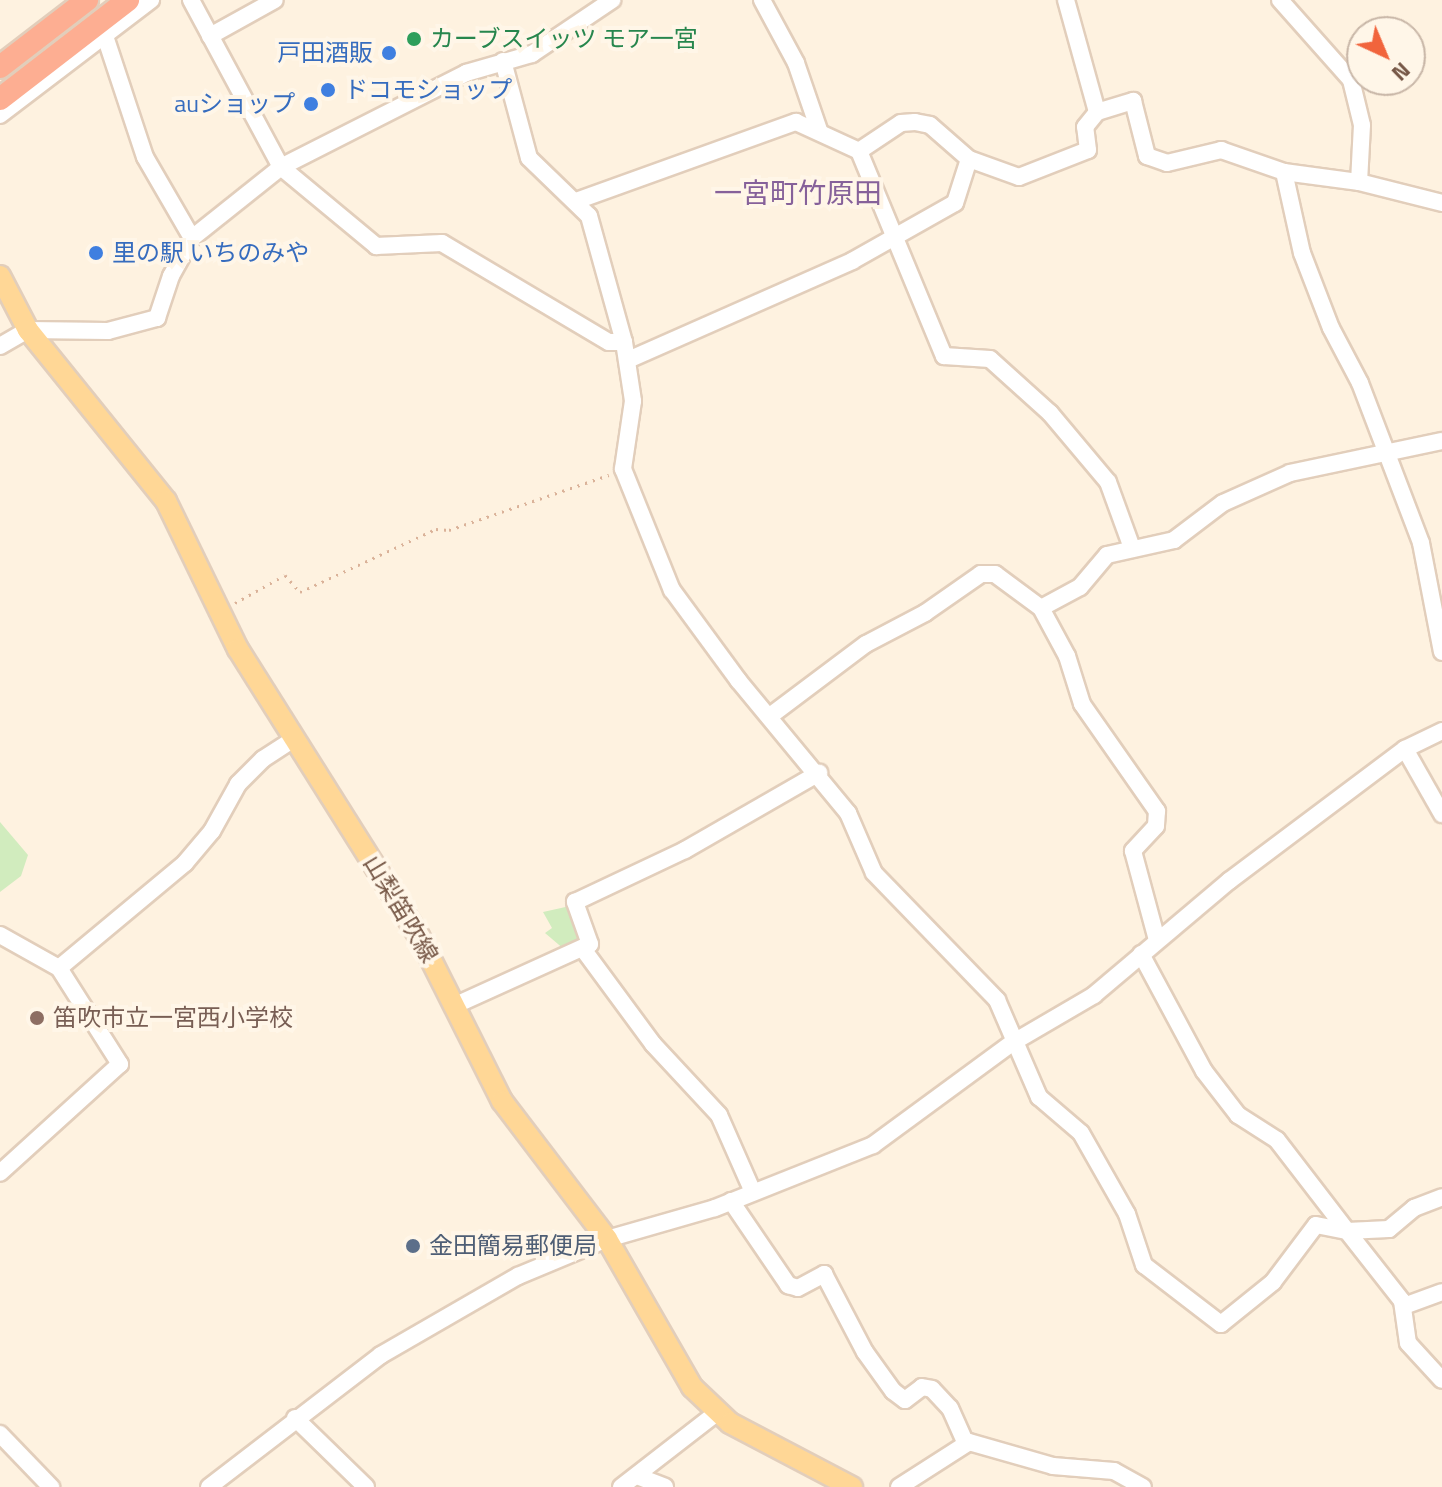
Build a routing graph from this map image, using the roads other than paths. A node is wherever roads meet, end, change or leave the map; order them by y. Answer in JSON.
{"nodes":[{"id":1,"x":87,"y":0,"type":"edge"},
{"id":2,"x":128,"y":0,"type":"edge"},
{"id":3,"x":151,"y":0,"type":"edge"},
{"id":4,"x":191,"y":0,"type":"edge"},
{"id":5,"x":275,"y":0,"type":"edge"},
{"id":6,"x":612,"y":0,"type":"edge"},
{"id":7,"x":762,"y":0,"type":"edge"},
{"id":8,"x":1066,"y":0,"type":"edge"},
{"id":9,"x":1280,"y":0,"type":"edge"},
{"id":10,"x":102,"y":28,"type":"junction"},
{"id":11,"x":210,"y":36,"type":"junction"},
{"id":12,"x":503,"y":61,"type":"junction"},
{"id":13,"x":0,"y":67,"type":"edge"},
{"id":14,"x":0,"y":99,"type":"edge"},
{"id":15,"x":1097,"y":112,"type":"junction"},
{"id":16,"x":0,"y":115,"type":"edge"},
{"id":17,"x":819,"y":130,"type":"junction"},
{"id":18,"x":859,"y":151,"type":"junction"},
{"id":19,"x":969,"y":159,"type":"junction"},
{"id":20,"x":281,"y":167,"type":"junction"},
{"id":21,"x":1284,"y":172,"type":"junction"},
{"id":22,"x":1359,"y":182,"type":"junction"},
{"id":23,"x":576,"y":201,"type":"junction"},
{"id":24,"x":1442,"y":203,"type":"edge"},
{"id":25,"x":895,"y":236,"type":"junction"},
{"id":26,"x":192,"y":238,"type":"junction"},
{"id":27,"x":0,"y":276,"type":"edge"},
{"id":28,"x":28,"y":330,"type":"junction"},
{"id":29,"x":624,"y":342,"type":"junction"},
{"id":30,"x":0,"y":346,"type":"edge"},
{"id":31,"x":628,"y":360,"type":"junction"},
{"id":32,"x":1442,"y":441,"type":"edge"},
{"id":33,"x":1387,"y":455,"type":"junction"},
{"id":34,"x":1132,"y":548,"type":"junction"},
{"id":35,"x":1041,"y":608,"type":"junction"},
{"id":36,"x":1442,"y":652,"type":"edge"},
{"id":37,"x":770,"y":716,"type":"junction"},
{"id":38,"x":1442,"y":731,"type":"edge"},
{"id":39,"x":294,"y":739,"type":"junction"},
{"id":40,"x":1405,"y":749,"type":"junction"},
{"id":41,"x":819,"y":773,"type":"junction"},
{"id":42,"x":1442,"y":814,"type":"edge"},
{"id":43,"x":0,"y":935,"type":"edge"},
{"id":44,"x":1157,"y":940,"type":"junction"},
{"id":45,"x":583,"y":949,"type":"junction"},
{"id":46,"x":1141,"y":954,"type":"junction"},
{"id":47,"x":59,"y":968,"type":"junction"},
{"id":48,"x":458,"y":1004,"type":"junction"},
{"id":49,"x":1012,"y":1043,"type":"junction"},
{"id":50,"x":0,"y":1173,"type":"edge"},
{"id":51,"x":753,"y":1192,"type":"junction"},
{"id":52,"x":1442,"y":1197,"type":"edge"},
{"id":53,"x":731,"y":1201,"type":"junction"},
{"id":54,"x":1347,"y":1231,"type":"junction"},
{"id":55,"x":607,"y":1239,"type":"junction"},
{"id":56,"x":1442,"y":1292,"type":"edge"},
{"id":57,"x":1404,"y":1306,"type":"junction"},
{"id":58,"x":1442,"y":1380,"type":"edge"},
{"id":59,"x":715,"y":1414,"type":"junction"},
{"id":60,"x":295,"y":1418,"type":"junction"},
{"id":61,"x":0,"y":1434,"type":"edge"},
{"id":62,"x":966,"y":1444,"type":"junction"},
{"id":63,"x":637,"y":1476,"type":"junction"},
{"id":64,"x":51,"y":1487,"type":"edge"},
{"id":65,"x":209,"y":1487,"type":"edge"},
{"id":66,"x":366,"y":1487,"type":"edge"},
{"id":67,"x":621,"y":1487,"type":"edge"},
{"id":68,"x":665,"y":1487,"type":"edge"},
{"id":69,"x":852,"y":1487,"type":"edge"},
{"id":70,"x":899,"y":1487,"type":"edge"},
{"id":71,"x":1143,"y":1487,"type":"edge"}],
"edges":[{"from":1,"to":13,"type":"highway"},
{"from":2,"to":10,"type":"highway"},
{"from":3,"to":10,"type":"street"},
{"from":4,"to":11,"type":"street"},
{"from":5,"to":11,"type":"street"},
{"from":6,"to":12,"type":"street"},
{"from":7,"to":17,"type":"street"},
{"from":8,"to":15,"type":"street"},
{"from":9,"to":22,"type":"street"},
{"from":10,"to":14,"type":"highway"},
{"from":10,"to":16,"type":"street"},
{"from":10,"to":26,"type":"street"},
{"from":11,"to":20,"type":"street"},
{"from":12,"to":20,"type":"street"},
{"from":12,"to":23,"type":"street"},
{"from":15,"to":19,"type":"street"},
{"from":15,"to":21,"type":"street"},
{"from":17,"to":18,"type":"street"},
{"from":17,"to":23,"type":"street"},
{"from":18,"to":19,"type":"street"},
{"from":18,"to":25,"type":"street"},
{"from":19,"to":25,"type":"street"},
{"from":20,"to":26,"type":"street"},
{"from":20,"to":29,"type":"street"},
{"from":21,"to":22,"type":"street"},
{"from":21,"to":33,"type":"street"},
{"from":22,"to":24,"type":"street"},
{"from":23,"to":29,"type":"street"},
{"from":25,"to":31,"type":"street"},
{"from":25,"to":34,"type":"street"},
{"from":26,"to":28,"type":"street"},
{"from":27,"to":28,"type":"main road","name":"山梨笛吹線"},
{"from":28,"to":30,"type":"street"},
{"from":28,"to":39,"type":"main road","name":"山梨笛吹線"},
{"from":29,"to":31,"type":"street"},
{"from":31,"to":37,"type":"street"},
{"from":32,"to":33,"type":"street"},
{"from":33,"to":34,"type":"street"},
{"from":33,"to":36,"type":"street"},
{"from":34,"to":35,"type":"street"},
{"from":35,"to":37,"type":"street"},
{"from":35,"to":44,"type":"street"},
{"from":37,"to":41,"type":"street"},
{"from":38,"to":40,"type":"street"},
{"from":39,"to":47,"type":"street"},
{"from":39,"to":48,"type":"main road","name":"山梨笛吹線"},
{"from":40,"to":42,"type":"street"},
{"from":40,"to":44,"type":"street"},
{"from":41,"to":45,"type":"street"},
{"from":41,"to":49,"type":"street"},
{"from":43,"to":47,"type":"street"},
{"from":44,"to":46,"type":"street"},
{"from":45,"to":48,"type":"street"},
{"from":45,"to":51,"type":"street"},
{"from":46,"to":49,"type":"street"},
{"from":46,"to":54,"type":"street"},
{"from":47,"to":50,"type":"street"},
{"from":48,"to":55,"type":"main road","name":"山梨笛吹線"},
{"from":49,"to":51,"type":"street"},
{"from":49,"to":54,"type":"street"},
{"from":51,"to":53,"type":"street"},
{"from":52,"to":54,"type":"street"},
{"from":53,"to":55,"type":"street"},
{"from":53,"to":62,"type":"street"},
{"from":54,"to":57,"type":"street"},
{"from":55,"to":59,"type":"main road","name":"山梨笛吹線"},
{"from":55,"to":60,"type":"street"},
{"from":56,"to":57,"type":"street"},
{"from":57,"to":58,"type":"street"},
{"from":59,"to":63,"type":"street"},
{"from":59,"to":69,"type":"main road","name":"山梨笛吹線"},
{"from":60,"to":65,"type":"street"},
{"from":60,"to":66,"type":"street"},
{"from":61,"to":64,"type":"street"},
{"from":62,"to":70,"type":"street"},
{"from":62,"to":71,"type":"street"},
{"from":63,"to":67,"type":"street"},
{"from":63,"to":68,"type":"street"}]}
